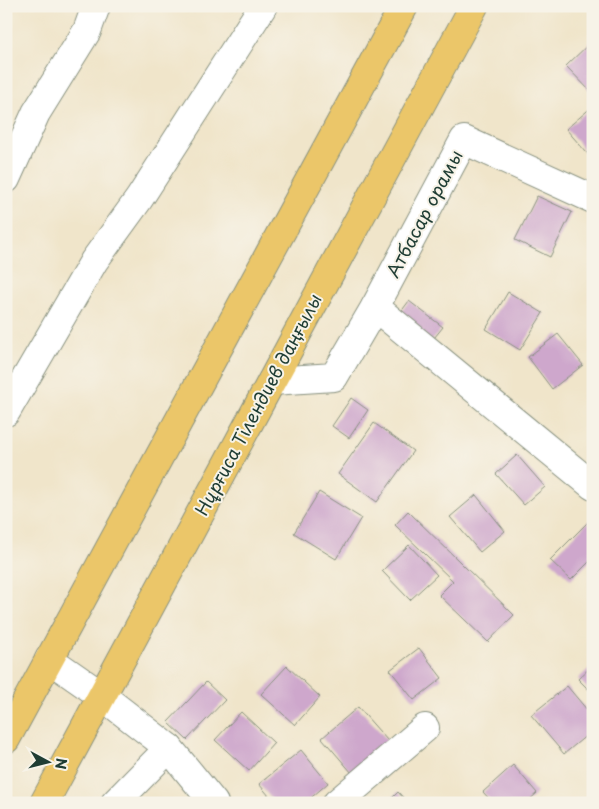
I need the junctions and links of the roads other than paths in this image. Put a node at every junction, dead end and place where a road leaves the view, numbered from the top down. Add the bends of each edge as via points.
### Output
1 (96, 6) edge
2 (263, 6) edge
3 (404, 6) edge
4 (474, 6) edge
5 (6, 179) edge
6 (593, 199) edge
7 (375, 307) junction
8 (272, 381) junction
9 (6, 412) edge
10 (593, 486) edge
11 (49, 659) junction
12 (102, 696) junction
13 (425, 728) dead end
14 (6, 739) edge
15 (170, 748) junction
16 (44, 803) edge
17 (115, 803) edge
18 (214, 803) edge
19 (337, 803) edge

1 - 5 street via 87,31 36,114
2 - 9 street via 139,200 94,260
3 - 11 main road
4 - 8 main road, Нұрғиса Тілендиев даңғылы
6 - 7 street, Атбасар орамы via 464,140
7 - 8 street, Атбасар орамы via 334,377
7 - 10 street
8 - 12 main road, Нұрғиса Тілендиев даңғылы
11 - 12 street
11 - 14 main road
12 - 15 street
12 - 16 main road, Нұрғиса Тілендиев даңғылы
13 - 19 street
15 - 17 street
15 - 18 street

